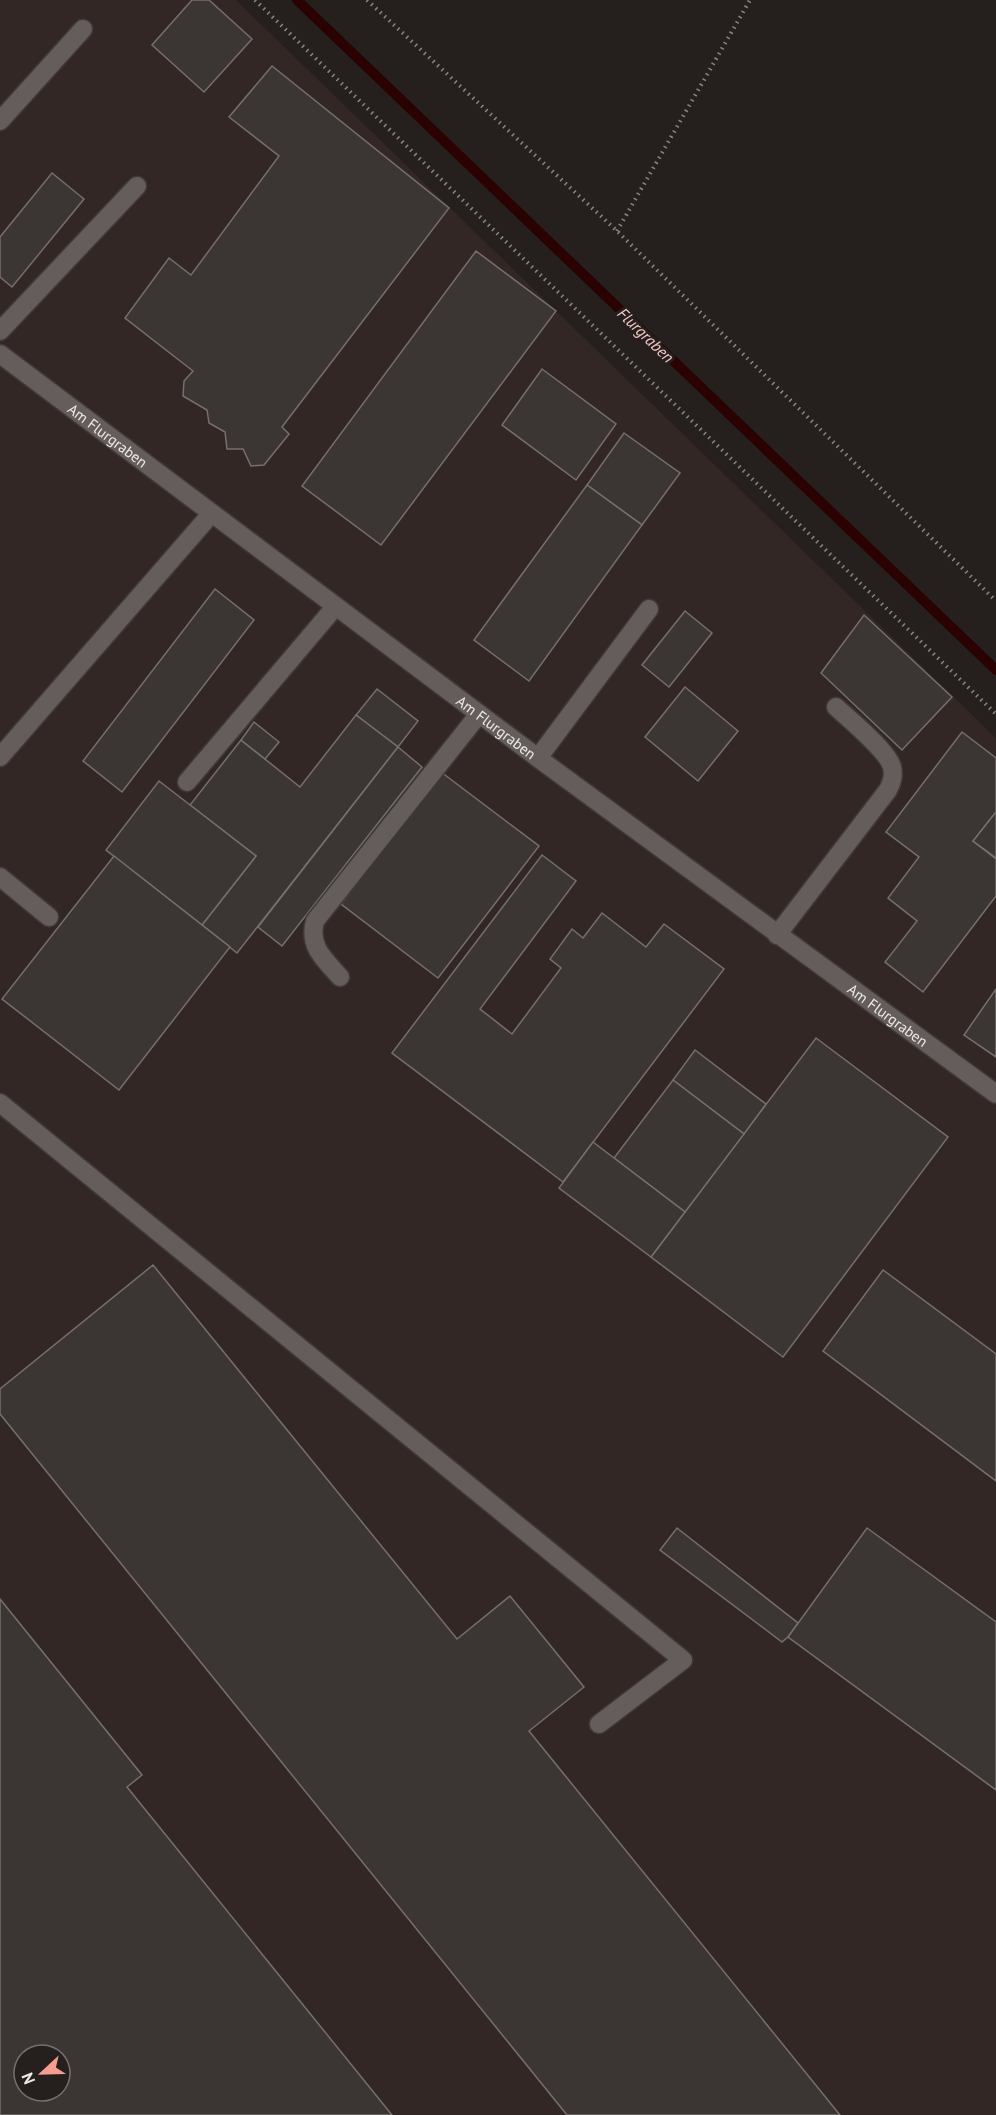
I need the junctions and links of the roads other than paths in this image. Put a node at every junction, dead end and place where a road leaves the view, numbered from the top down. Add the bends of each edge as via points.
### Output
1 (83, 29) dead end
2 (0, 121) edge
3 (137, 186) dead end
4 (0, 331) edge
5 (0, 354) edge
6 (211, 514) junction
7 (335, 607) junction
8 (649, 609) dead end
9 (836, 707) dead end
10 (479, 714) junction
11 (0, 757) edge
12 (538, 758) junction
13 (187, 782) dead end
14 (0, 877) edge
15 (49, 917) dead end
16 (777, 935) junction
17 (340, 977) dead end
18 (996, 1094) edge
19 (0, 1103) edge
20 (599, 1724) dead end

1 - 2 street
3 - 4 street
5 - 6 street, Am Flurgraben
6 - 7 street, Am Flurgraben
6 - 11 street
7 - 10 street, Am Flurgraben
7 - 13 street
8 - 12 street
9 - 16 street via 879,747 892,765 893,780
10 - 12 street, Am Flurgraben
10 - 17 street via 315,921 313,942
12 - 16 street, Am Flurgraben
14 - 15 street
16 - 18 street, Am Flurgraben
19 - 20 street via 683,1660

